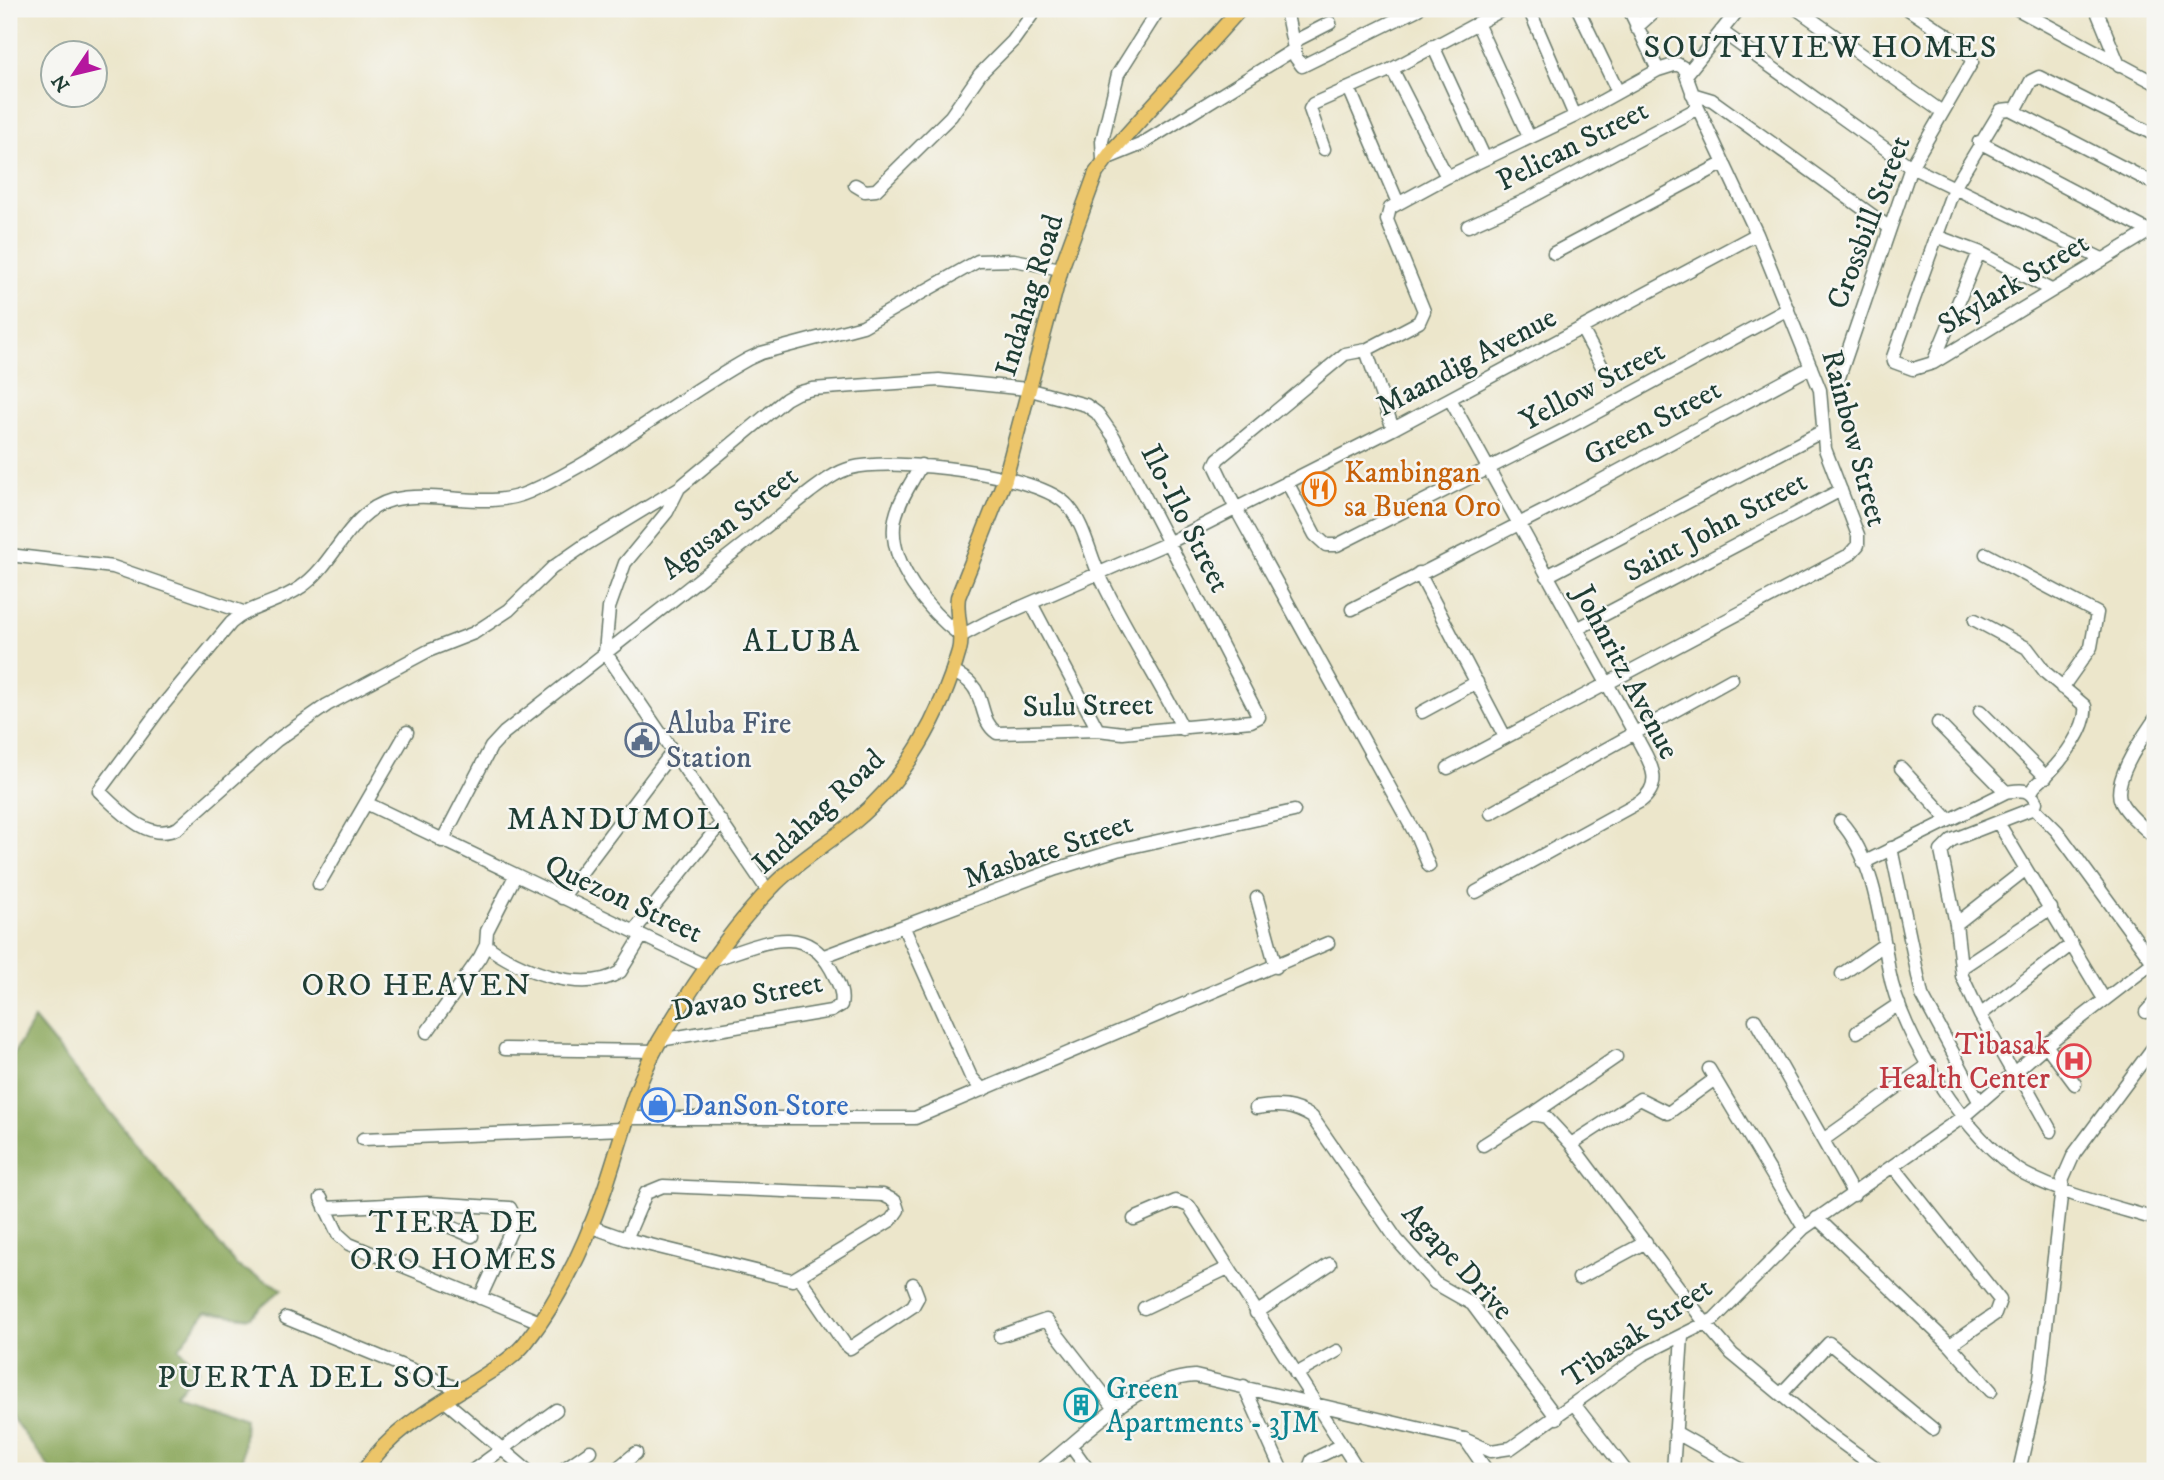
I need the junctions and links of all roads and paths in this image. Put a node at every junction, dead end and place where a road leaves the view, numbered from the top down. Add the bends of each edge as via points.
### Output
1 (1035, 9) edge
2 (1159, 9) edge
3 (1240, 9) edge
4 (1418, 9) edge
5 (1504, 9) edge
6 (1529, 9) edge
7 (1578, 9) edge
8 (1629, 9) edge
9 (1657, 9) edge
10 (1739, 9) edge
11 (1797, 9) edge
12 (1909, 9) edge
13 (2096, 9) edge
14 (2020, 10) edge
15 (1287, 15) dead end
16 (1330, 23) dead end
17 (1477, 23) junction
18 (1636, 28) junction
19 (1721, 31) junction
20 (1294, 46) junction
21 (1433, 46) junction
22 (2119, 65) junction
23 (1392, 69) junction
24 (1658, 70) junction
25 (1687, 70) junction
26 (2155, 83) edge
27 (1349, 88) junction
28 (1618, 92) junction
29 (1692, 94) junction
30 (1698, 108) junction
31 (2015, 111) junction
32 (1942, 112) junction
33 (1575, 116) junction
34 (2155, 135) edge
35 (1529, 137) junction
36 (1979, 142) junction
37 (1324, 149) dead end
38 (1485, 159) junction
39 (1103, 160) junction
40 (1724, 163) junction
41 (1911, 167) junction
42 (1447, 177) junction
43 (2155, 184) edge
44 (855, 186) dead end
45 (1954, 188) junction
46 (1398, 203) junction
47 (1468, 226) dead end
48 (1890, 228) junction
49 (2152, 229) edge
50 (1757, 234) junction
51 (1936, 236) junction
52 (1979, 252) junction
53 (1554, 253) dead end
54 (2102, 259) junction
55 (1061, 269) junction
56 (2051, 290) junction
57 (1788, 309) junction
58 (1582, 329) junction
59 (1366, 350) junction
60 (1933, 363) junction
61 (1811, 367) junction
62 (1605, 372) dead end
63 (1837, 383) dead end
64 (1027, 389) junction
65 (1450, 399) junction
66 (1393, 429) junction
67 (1821, 432) junction
68 (921, 465) junction
69 (1489, 468) junction
70 (1005, 479) junction
71 (1287, 482) junction
72 (679, 488) junction
73 (1841, 489) junction
74 (1236, 509) junction
75 (1518, 523) junction
76 (1168, 543) junction
77 (1986, 554) dead end
78 (9, 555) edge
79 (1419, 573) junction
80 (1099, 575) junction
81 (1547, 576) junction
82 (1031, 603) junction
83 (1352, 609) dead end
84 (243, 612) junction
85 (1975, 620) dead end
86 (1577, 629) junction
87 (961, 636) junction
88 (605, 652) junction
89 (952, 671) junction
90 (1732, 679) dead end
91 (1477, 682) junction
92 (1606, 682) junction
93 (2062, 688) junction
94 (1980, 711) dead end
95 (1422, 712) dead end
96 (1259, 717) joint
97 (2155, 719) edge
98 (1938, 723) dead end
99 (1183, 729) junction
100 (1098, 730) junction
101 (407, 732) dead end
102 (1635, 734) junction
103 (1505, 737) junction
104 (673, 751) junction
105 (1448, 768) dead end
106 (1901, 768) dead end
107 (2046, 777) junction
108 (2006, 792) junction
109 (2031, 793) junction
110 (366, 803) junction
111 (2034, 808) junction
112 (1294, 811) dead end
113 (1491, 813) dead end
114 (1949, 820) junction
115 (1840, 821) dead end
116 (722, 822) junction
117 (1999, 824) junction
118 (2155, 838) edge
119 (442, 841) junction
120 (1891, 848) junction
121 (1863, 863) junction
122 (1429, 866) dead end
123 (2026, 869) junction
124 (515, 876) junction
125 (318, 884) dead end
126 (768, 891) junction
127 (1476, 892) dead end
128 (562, 898) junction
129 (1257, 898) dead end
130 (2051, 908) junction
131 (1956, 924) junction
132 (904, 928) junction
133 (638, 933) junction
134 (1328, 943) dead end
135 (1885, 944) junction
136 (2072, 944) junction
137 (486, 945) junction
138 (824, 956) junction
139 (711, 963) junction
140 (2155, 963) edge
141 (1276, 967) junction
142 (1961, 968) junction
143 (1842, 974) dead end
144 (2104, 999) junction
145 (1899, 1004) junction
146 (1980, 1015) junction
147 (1755, 1020) dead end
148 (427, 1032) dead end
149 (1857, 1032) dead end
150 (2046, 1045) junction
151 (2155, 1045) edge
152 (657, 1046) junction
153 (505, 1049) dead end
154 (1616, 1057) dead end
155 (1930, 1064) junction
156 (2015, 1072) junction
157 (2075, 1084) dead end
158 (982, 1090) junction
159 (1980, 1103) junction
160 (1256, 1108) dead end
161 (1536, 1112) junction
162 (1964, 1116) junction
163 (626, 1124) junction
164 (2051, 1131) dead end
165 (363, 1139) dead end
166 (1822, 1140) junction
167 (1571, 1144) junction
168 (1483, 1145) dead end
169 (1893, 1166) junction
170 (2060, 1189) junction
171 (1854, 1195) junction
172 (428, 1203) junction
173 (1817, 1218) junction
174 (1134, 1219) dead end
175 (2155, 1219) edge
176 (589, 1226) junction
177 (1804, 1228) junction
178 (472, 1236) dead end
179 (626, 1239) junction
180 (1646, 1242) junction
181 (1330, 1264) dead end
182 (1228, 1268) junction
183 (799, 1277) junction
184 (1579, 1278) dead end
185 (914, 1284) dead end
186 (480, 1298) junction
187 (1143, 1308) dead end
188 (1256, 1313) junction
189 (286, 1318) dead end
190 (540, 1322) junction
191 (1706, 1324) junction
192 (1000, 1336) dead end
193 (1682, 1336) junction
194 (1950, 1345) junction
195 (1337, 1351) dead end
196 (1296, 1374) junction
197 (1244, 1386) junction
198 (461, 1390) junction
199 (1992, 1391) dead end
200 (1781, 1394) junction
201 (445, 1401) junction
202 (1315, 1404) junction
203 (1574, 1404) junction
204 (556, 1410) dead end
205 (1116, 1410) junction
206 (1557, 1418) junction
207 (1933, 1429) dead end
208 (1675, 1432) junction
209 (1464, 1439) junction
210 (1342, 1445) junction
211 (1071, 1446) junction
212 (503, 1451) junction
213 (590, 1451) dead end
214 (636, 1453) dead end
215 (364, 1471) edge
216 (472, 1471) edge
217 (528, 1471) edge
218 (561, 1471) edge
219 (614, 1471) edge
220 (1039, 1471) edge
221 (1089, 1471) edge
222 (1282, 1471) edge
223 (1308, 1471) edge
224 (1359, 1471) edge
225 (1487, 1471) edge
226 (1626, 1471) edge
227 (1673, 1471) edge
228 (1744, 1471) edge
229 (1880, 1471) edge
230 (2019, 1471) edge

1 - 44 street via 951,116 886,180 872,191
2 - 39 street via 1118,74 1102,141
3 - 39 main road, Indahag Road
4 - 20 street via 1303,65 1297,61
5 - 17 street
6 - 33 street
7 - 28 street
8 - 18 street
9 - 18 street
10 - 19 street
11 - 32 street
12 - 32 street, Crossbill Street via 1965,47 1972,62
13 - 22 street
14 - 22 street
15 - 20 street
16 - 20 street
17 - 21 street
17 - 35 street
18 - 24 street
19 - 25 street
19 - 41 street
20 - 39 street via 1140,145
21 - 23 street
21 - 38 street
22 - 26 street
23 - 27 street
23 - 42 street
24 - 25 street via 1677,64
24 - 28 street
25 - 29 street
27 - 37 street via 1311,106
27 - 46 street
28 - 33 street
29 - 30 street
29 - 48 street via 1712,100
30 - 40 street
30 - 47 street, Pelican Street
31 - 34 street via 2031,81 2039,77
31 - 36 street via 2001,110
31 - 43 street
32 - 41 street, Crossbill Street
33 - 35 street
35 - 38 street
36 - 45 street
36 - 49 street
38 - 42 street
39 - 55 main road, Indahag Road
40 - 50 street
40 - 53 street
41 - 45 street
41 - 48 street, Crossbill Street
42 - 46 street
45 - 51 street
45 - 54 street
46 - 59 street via 1390,208 1387,220 1424,311 1419,322
48 - 63 street, Crossbill Street
49 - 54 street, Skylark Street
50 - 57 street, Rainbow Street
50 - 58 street, Maandig Avenue
51 - 52 street
51 - 60 street, Skylark Street via 1893,357 1894,362 1913,369
52 - 56 street
52 - 60 street
54 - 56 street, Skylark Street
55 - 64 main road, Indahag Road
55 - 84 street via 990,259 966,265 863,326 748,359 632,434 526,493 499,499 429,498 382,504 355,523 303,586
56 - 60 street, Skylark Street
57 - 61 street, Rainbow Street
57 - 69 street, Yellow Street
58 - 62 street
58 - 65 street, Maandig Avenue
59 - 66 street
59 - 74 street via 1345,354 1218,459 1216,468
61 - 67 street, Rainbow Street via 1824,409
61 - 75 street, Green Street
64 - 70 main road, Indahag Road
64 - 72 street, Ilo-Ilo Street via 939,380 797,393
64 - 76 street, Ilo-Ilo Street via 1069,398 1097,413
65 - 66 street, Maandig Avenue
65 - 69 street, Johnritz Avenue
66 - 71 street, Maandig Avenue
67 - 73 street, Rainbow Street
67 - 81 street
68 - 70 street, Agusan Street
68 - 87 street via 894,520 897,544 910,579 930,612
68 - 88 street, Agusan Street via 849,468 830,478
69 - 71 street, Yellow Street via 1331,547 1321,541
69 - 75 street, Johnritz Avenue
70 - 80 street, Agusan Street via 1042,488 1069,508
70 - 87 main road, Indahag Road via 958,597
71 - 74 street, Maandig Avenue
72 - 84 street via 574,552 509,610 474,633 428,651 327,705 277,740 192,819 168,833 153,833 115,808 99,791 159,710
72 - 88 street via 667,512 625,563 609,608
73 - 86 street, Saint John Street
73 - 92 street, Rainbow Street via 1858,540 1853,552
74 - 76 street, Maandig Avenue
74 - 122 street
75 - 79 street, Green Street
75 - 81 street, Johnritz Avenue
76 - 80 street, Maandig Avenue
76 - 96 street, Ilo-Ilo Street
77 - 93 street via 2097,613 2091,647
78 - 84 street via 113,567
79 - 83 street, Green Street
79 - 91 street
80 - 82 street, Maandig Avenue
80 - 99 street, Agusan Street
81 - 86 street, Johnritz Avenue
82 - 87 street, Maandig Avenue
82 - 100 street
85 - 93 street via 2027,648
86 - 92 street, Johnritz Avenue
87 - 89 main road, Indahag Road
88 - 104 street
88 - 119 street, Agusan Street via 497,739
89 - 100 street, Sulu Street via 971,684 986,721 997,733
89 - 126 main road, Indahag Road via 903,771 855,821
90 - 102 street
91 - 95 street
91 - 103 street
92 - 102 street, Johnritz Avenue
92 - 103 street, Rainbow Street
93 - 107 street via 2086,711 2060,761
94 - 107 street
96 - 99 street, Sulu Street
97 - 118 street via 2120,779 2118,793 2126,811
98 - 108 street
99 - 100 street, Sulu Street
101 - 110 street
102 - 113 street
102 - 127 street, Johnritz Avenue via 1654,773 1650,794
103 - 105 street, Rainbow Street
104 - 116 street
104 - 128 street
106 - 114 street
107 - 109 street
108 - 109 street via 2021,789
108 - 114 street
109 - 111 street
110 - 119 street, Quezon Street
110 - 125 street
111 - 117 street
111 - 140 street via 2057,831
112 - 132 street, Masbate Street via 1105,854
114 - 120 street
115 - 121 street
116 - 126 street
116 - 133 street
117 - 123 street
117 - 131 street via 1943,846
119 - 124 street, Quezon Street
120 - 121 street
120 - 159 street via 1922,995
121 - 135 street
123 - 130 street
123 - 131 street
124 - 128 street, Quezon Street
124 - 137 street via 487,931
126 - 139 main road, Indahag Road
128 - 133 street, Quezon Street
129 - 141 street
130 - 136 street
130 - 142 street
131 - 142 street
132 - 138 street, Masbate Street
132 - 158 street via 971,1077
133 - 137 street via 620,972 588,980 548,978
133 - 139 street, Quezon Street
134 - 141 street
135 - 143 street
135 - 145 street
136 - 144 street
136 - 146 street
137 - 148 street
138 - 139 street, Davao Street via 794,939
138 - 152 street, Davao Street via 840,988 837,1009
139 - 152 main road, Indahag Road
140 - 144 street, Tibasak Street
141 - 158 street
142 - 146 street
144 - 150 street, Tibasak Street
145 - 149 street
145 - 155 street
146 - 156 street
147 - 166 street
150 - 156 street, Tibasak Street
150 - 157 street
151 - 170 street via 2074,1154
152 - 153 street
152 - 163 main road, Indahag Road
154 - 161 street
155 - 162 street
155 - 166 street
156 - 159 street, Tibasak Street
156 - 164 street
158 - 163 street via 926,1115 902,1120
159 - 162 street, Tibasak Street
160 - 206 street, Agape Drive via 1291,1106 1312,1117 1397,1240 1436,1283 1472,1304
161 - 167 street via 1546,1116
161 - 168 street
162 - 169 street, Tibasak Street
162 - 170 street via 2010,1164
163 - 165 street
163 - 176 main road, Indahag Road
166 - 171 street
167 - 177 street via 1640,1099 1671,1112 1712,1074
167 - 180 street
169 - 171 street, Tibasak Street
169 - 194 street via 2000,1300 1994,1314
170 - 175 street
170 - 230 street via 2040,1379
171 - 173 street, Tibasak Street
172 - 178 street via 428,1217
172 - 186 street via 501,1206 514,1214 516,1220
172 - 186 street via 323,1203 338,1234 349,1244
173 - 177 street, Tibasak Street
173 - 194 street
174 - 182 street via 1182,1201
176 - 179 street
176 - 190 main road, Indahag Road
177 - 191 street, Tibasak Street
179 - 183 street via 779,1278
179 - 183 street via 646,1193 663,1186 883,1195 895,1201 898,1210 891,1220
180 - 184 street
180 - 191 street
181 - 188 street
182 - 187 street
182 - 188 street
183 - 185 street via 850,1348 913,1306 918,1297
186 - 190 street
188 - 196 street
189 - 198 street
190 - 198 main road, Indahag Road via 510,1359
191 - 193 street, Tibasak Street
191 - 200 street via 1732,1354
192 - 205 street via 1046,1320
193 - 203 street, Tibasak Street via 1642,1355
193 - 208 street
194 - 199 street
195 - 196 street
196 - 202 street
197 - 202 street, Tibasak Street
197 - 205 street, Tibasak Street via 1202,1377 1174,1377 1150,1385
197 - 222 street
198 - 201 main road, Indahag Road
200 - 207 street via 1829,1343
200 - 229 street
201 - 212 street
201 - 215 main road, Indahag Road via 409,1423
202 - 209 street, Tibasak Street
202 - 210 street
203 - 206 street, Tibasak Street
203 - 226 street
204 - 212 street
205 - 211 street, Tibasak Street
206 - 209 street, Tibasak Street via 1504,1450 1491,1451
208 - 227 street
208 - 228 street
209 - 225 street
210 - 223 street via 1312,1460
210 - 224 street
211 - 220 street, Tibasak Street
211 - 221 street
212 - 216 street
212 - 217 street
213 - 218 street
214 - 219 street

